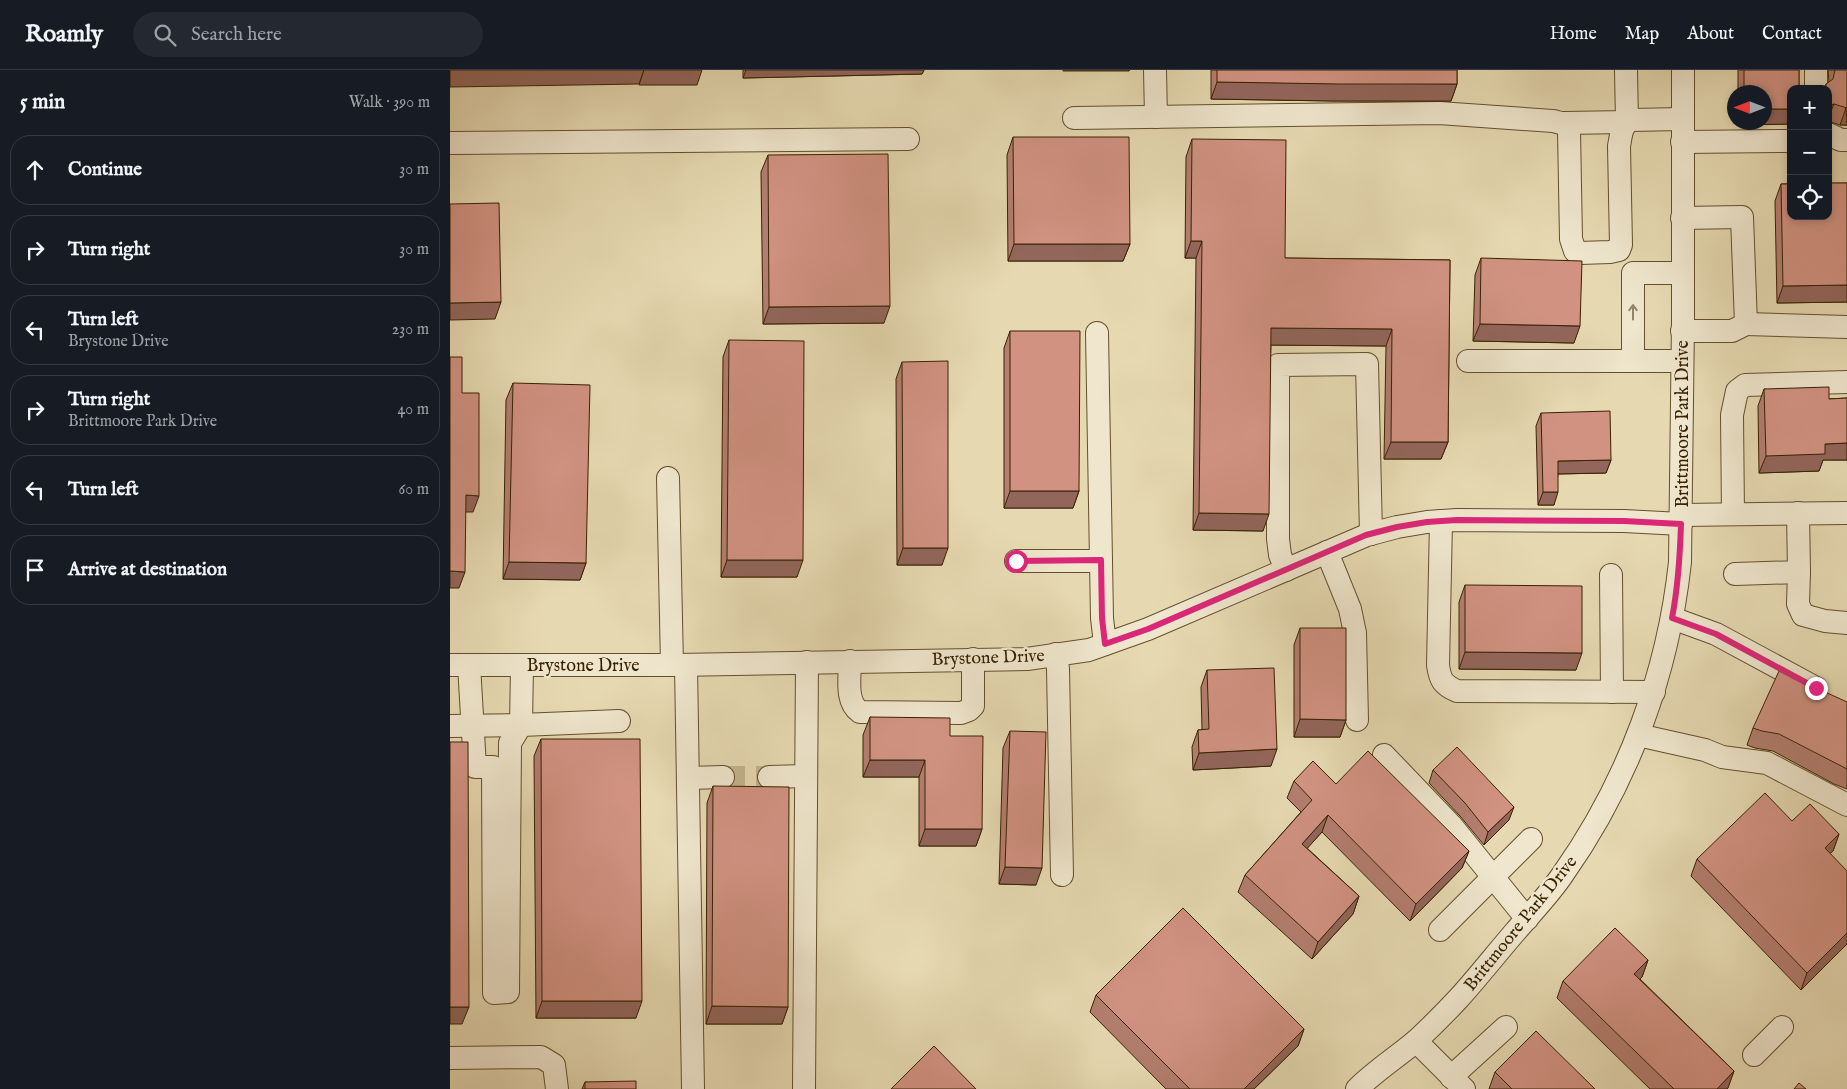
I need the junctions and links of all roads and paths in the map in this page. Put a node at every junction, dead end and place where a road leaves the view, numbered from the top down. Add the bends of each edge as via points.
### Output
1 (1155, 70) edge
2 (1626, 70) edge
3 (1683, 70) edge
4 (1816, 70) edge
5 (1816, 85) edge
6 (1156, 117) junction
7 (1074, 118) dead end
8 (1682, 119) junction
9 (1627, 122) junction
10 (1564, 123) junction
11 (1832, 136) edge
12 (908, 139) dead end
13 (1847, 140) edge
14 (1786, 141) dead end
15 (1682, 142) junction
16 (450, 144) edge
17 (1682, 218) junction
18 (1683, 273) junction
19 (1746, 324) junction
20 (1847, 327) edge
21 (1682, 331) junction
22 (1097, 333) dead end
23 (1468, 361) dead end
24 (1633, 361) junction
25 (1682, 361) junction
26 (1847, 382) edge
27 (668, 478) dead end
28 (1847, 512) edge
29 (1798, 513) junction
30 (1733, 514) junction
31 (1681, 520) junction
32 (1441, 521) junction
33 (1371, 534) junction
34 (1327, 552) junction
35 (1101, 560) junction
36 (1016, 561) dead end
37 (1286, 570) junction
38 (1799, 572) junction
39 (1735, 574) dead end
40 (1611, 575) dead end
41 (1672, 618) junction
42 (1847, 623) edge
43 (1105, 644) junction
44 (1056, 654) junction
45 (972, 659) junction
46 (807, 662) junction
47 (850, 662) junction
48 (459, 665) edge
49 (522, 665) junction
50 (679, 665) junction
51 (1816, 688) edge
52 (1612, 692) junction
53 (1654, 692) junction
54 (1357, 720) dead end
55 (619, 721) dead end
56 (522, 725) junction
57 (450, 726) edge
58 (472, 726) junction
59 (1638, 734) junction
60 (1384, 755) dead end
61 (806, 776) junction
62 (723, 777) tunnel mouth
63 (769, 777) tunnel mouth
64 (688, 778) junction
65 (1847, 806) edge
66 (502, 831) junction
67 (1531, 839) dead end
68 (1062, 875) dead end
69 (1493, 879) junction
70 (1527, 919) junction
71 (1440, 930) dead end
72 (1506, 1027) dead end
73 (1782, 1027) dead end
74 (1416, 1041) junction
75 (1754, 1055) dead end
76 (450, 1058) edge
77 (1458, 1083) edge
78 (557, 1089) edge
79 (693, 1089) edge
80 (804, 1089) edge
81 (1357, 1089) edge

1 - 6 street
2 - 9 street
3 - 8 street, Brittmoore Park Drive
4 - 5 street
6 - 7 street
6 - 10 street via 1438,113
8 - 9 street
8 - 15 street, Brittmoore Park Drive
9 - 10 street
9 - 10 street via 1621,131 1619,146 1621,245 1619,250 1610,252 1580,253 1575,251 1571,239 1569,131
11 - 13 street
12 - 16 street
14 - 15 street
15 - 17 street, Brittmoore Park Drive
17 - 18 street, Brittmoore Park Drive
17 - 19 street via 1742,217
18 - 21 street, Brittmoore Park Drive
24 -> 18 street via 1633,273
19 - 20 street
19 - 21 street via 1732,331
21 - 25 street, Brittmoore Park Drive
22 - 35 street
23 - 24 street
24 - 25 street
25 - 31 street, Brittmoore Park Drive
26 - 30 street via 1745,384 1737,390 1732,415
27 - 50 street
28 - 29 street, Brystone Drive
29 - 30 street, Brystone Drive
29 - 38 street
30 - 31 street, Brystone Drive
31 - 32 street, Brystone Drive
31 - 41 street, Brittmoore Park Drive via 1680,562
32 - 33 street, Brystone Drive
32 - 52 street via 1438,666 1440,678 1446,686 1457,691
33 - 34 street, Brystone Drive
33 - 37 street via 1367,364 1278,365 1278,539
34 - 37 street, Brystone Drive
34 - 54 street via 1350,609 1355,633
35 - 36 street
35 - 43 street
37 - 43 street, Brystone Drive
38 - 39 street
38 - 42 street via 1798,604 1803,615
40 - 52 street
41 - 51 street via 1716,634
41 - 53 street, Brittmoore Park Drive
43 - 44 street, Brystone Drive via 1089,650
44 - 45 street, Brystone Drive via 1027,659
44 - 68 street
45 - 47 street, Brystone Drive
45 - 47 street via 973,706 961,713 860,712 852,703
46 - 47 street, Brystone Drive
46 - 50 street, Brystone Drive
46 - 61 street
48 - 49 street, Brystone Drive
48 - 58 street
49 - 50 street, Brystone Drive
49 - 56 street
50 - 64 street
52 - 53 street
53 - 59 street, Brittmoore Park Drive
55 - 56 street
56 - 58 street
56 - 66 street via 510,743
57 - 58 street
58 - 66 street via 474,767 493,767
59 - 65 street via 1722,757 1767,763
59 - 70 street, Brittmoore Park Drive via 1578,853
60 - 69 street via 1451,825
61 - 63 street
61 - 80 street
62 - 64 street
64 - 79 street
66 - 66 street via 494,993 508,992
67 - 69 street
69 - 70 street
69 - 71 street
70 - 74 street, Brittmoore Park Drive via 1458,999
72 - 77 street
73 - 75 street
74 - 77 street
74 - 81 street, Brittmoore Park Drive
76 - 78 street via 541,1057 554,1065

